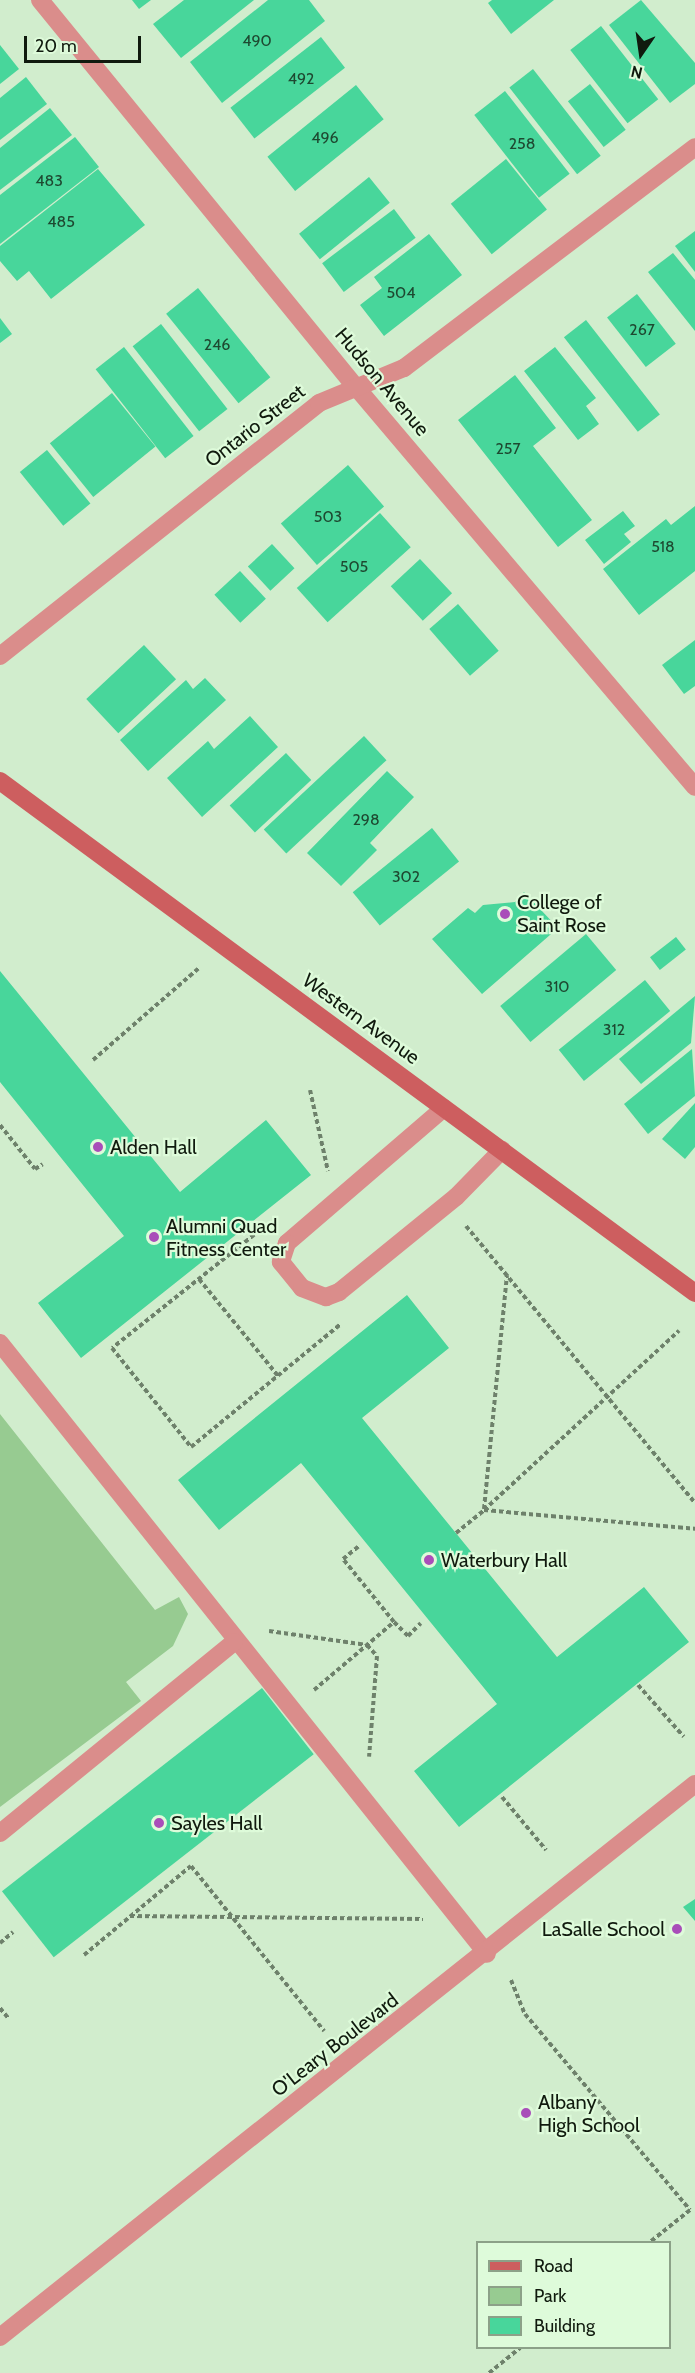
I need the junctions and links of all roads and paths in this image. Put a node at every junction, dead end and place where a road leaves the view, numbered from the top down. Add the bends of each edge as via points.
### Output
1 (40, 0) edge
2 (695, 147) edge
3 (356, 387) junction
4 (0, 656) edge
5 (0, 782) edge
6 (695, 787) edge
7 (199, 968) dead end
8 (93, 1060) dead end
9 (310, 1089) dead end
10 (444, 1108) junction
11 (0, 1125) edge
12 (502, 1150) junction
13 (44, 1164) dead end
14 (338, 1167) dead end
15 (329, 1175) junction
16 (320, 1182) dead end
17 (470, 1217) dead end
18 (464, 1223) junction
19 (264, 1227) dead end
20 (455, 1231) dead end
21 (507, 1275) junction
22 (199, 1279) junction
23 (695, 1293) edge
24 (349, 1318) dead end
25 (680, 1331) dead end
26 (0, 1343) edge
27 (278, 1376) junction
28 (609, 1399) junction
29 (695, 1503) edge
30 (484, 1510) junction
31 (695, 1529) edge
32 (456, 1533) dead end
33 (360, 1545) dead end
34 (394, 1622) junction
35 (421, 1623) dead end
36 (234, 1642) junction
37 (367, 1646) junction
38 (638, 1685) dead end
39 (319, 1700) dead end
40 (684, 1737) dead end
41 (362, 1752) dead end
42 (695, 1784) edge
43 (502, 1797) dead end
44 (0, 1833) edge
45 (546, 1850) dead end
46 (130, 1916) junction
47 (233, 1918) junction
48 (460, 1920) junction
49 (13, 1932) dead end
50 (0, 1943) edge
51 (487, 1954) junction
52 (84, 1955) dead end
53 (511, 1980) dead end
54 (0, 2008) edge
55 (8, 2018) dead end
56 (324, 2031) dead end
57 (651, 2241) edge
58 (0, 2337) edge
59 (519, 2349) edge
60 (489, 2373) edge

1 - 3 street, Hudson Avenue
2 - 3 street, Ontario Street via 405,368
3 - 4 street, Ontario Street via 319,403
3 - 6 street, Hudson Avenue
5 - 10 street, Western Avenue
7 - 8 path
9 - 15 path
10 - 12 street, Western Avenue
10 - 12 street via 287,1243 281,1262 302,1288 326,1297 339,1292 456,1197
11 - 13 path via 34,1169
12 - 23 street, Western Avenue
14 - 15 path
15 - 16 path
17 - 18 path
18 - 20 path
18 - 21 path
19 - 22 path
21 - 28 path
21 - 30 path
22 - 27 path
22 - 27 path via 112,1348 184,1438 192,1447
24 - 27 path
25 - 28 path
26 - 36 street
28 - 29 path
28 - 30 path
30 - 31 path
30 - 32 path
33 - 34 path via 343,1559
34 - 35 path via 408,1636
34 - 37 path
36 - 37 path via 249,1628
36 - 44 street
36 - 48 street
37 - 39 path via 312,1692
37 - 41 path via 376,1656 369,1761
38 - 40 path
42 - 51 street, O'Leary Boulevard
43 - 45 path
46 - 47 path
46 - 47 path via 191,1866
46 - 52 path
47 - 48 path
47 - 56 path
48 - 51 street
49 - 50 path
51 - 58 street, O'Leary Boulevard
53 - 57 path via 525,2014 690,2210
54 - 55 path
59 - 60 path

